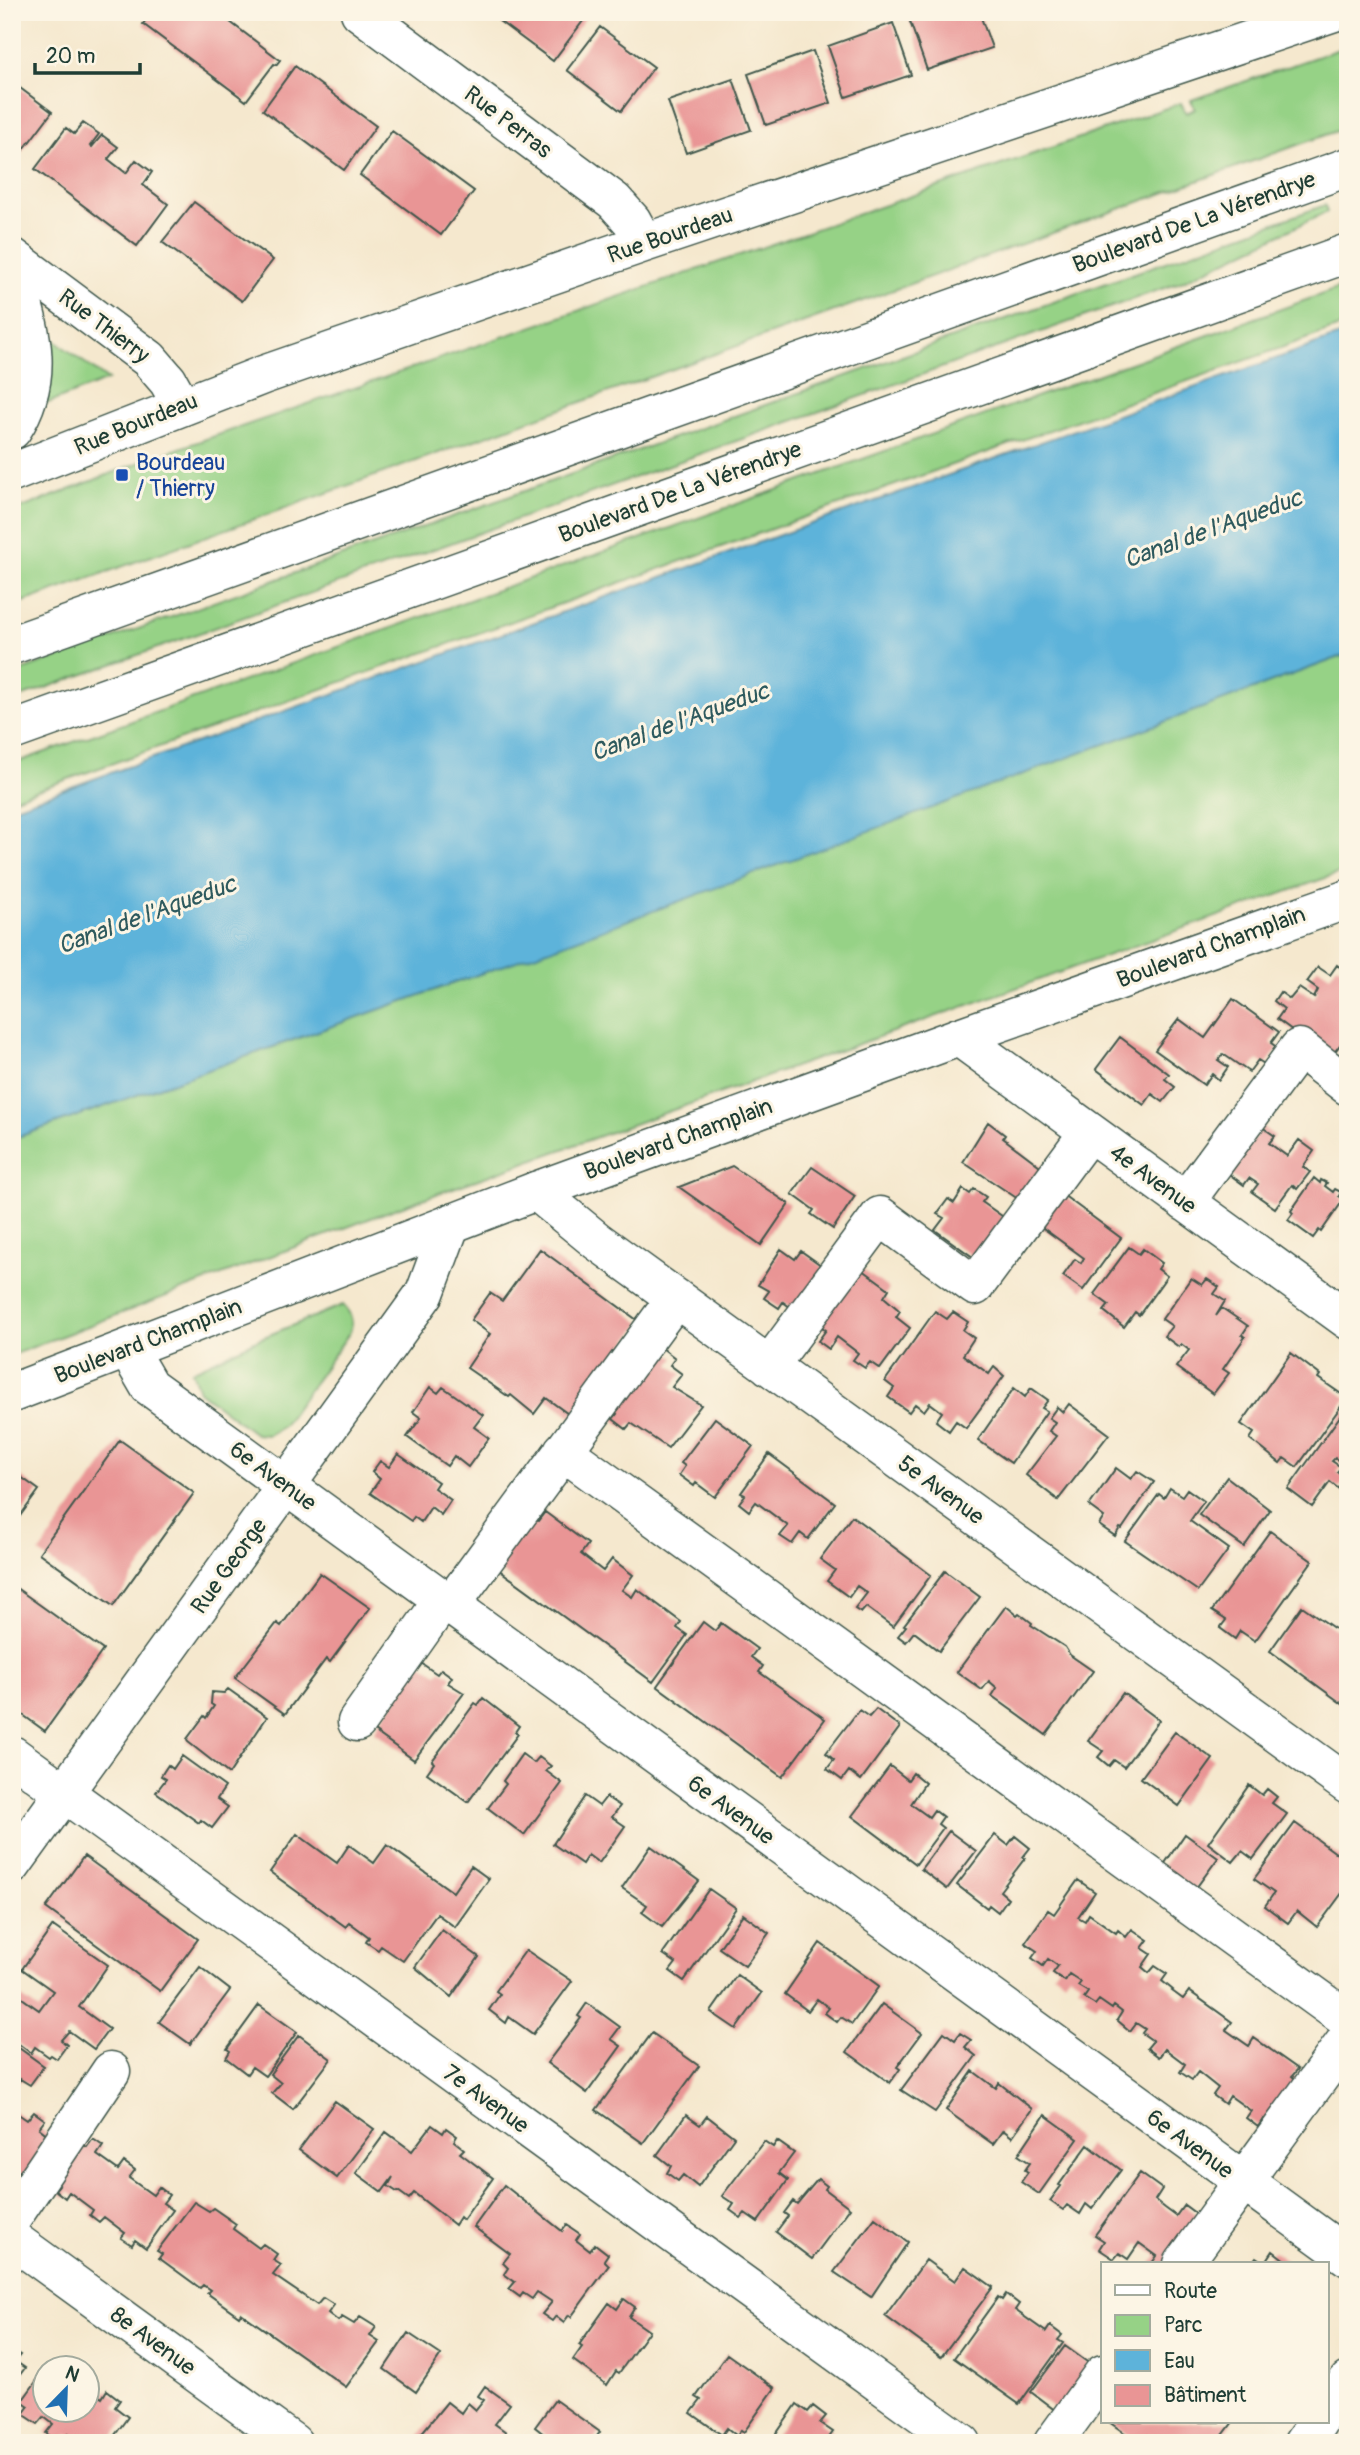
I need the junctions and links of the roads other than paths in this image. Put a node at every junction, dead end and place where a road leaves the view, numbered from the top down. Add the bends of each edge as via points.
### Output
1 (360, 12) edge
2 (1334, 12) edge
3 (1348, 167) edge
4 (644, 243) junction
5 (1348, 253) edge
6 (12, 257) edge
7 (12, 265) edge
8 (182, 406) junction
9 (12, 430) edge
10 (12, 473) edge
11 (12, 645) edge
12 (12, 731) edge
13 (1348, 899) edge
14 (959, 1037) junction
15 (1348, 1086) edge
16 (1089, 1132) junction
17 (536, 1191) junction
18 (1185, 1202) junction
19 (451, 1223) junction
20 (676, 1298) junction
21 (1348, 1320) edge
22 (128, 1350) junction
23 (769, 1366) junction
24 (12, 1393) edge
25 (563, 1451) junction
26 (286, 1487) junction
27 (447, 1603) junction
28 (357, 1722) dead end
29 (12, 1755) edge
30 (1348, 1785) edge
31 (64, 1793) junction
32 (12, 1865) edge
33 (1348, 2020) edge
34 (1348, 2038) edge
35 (111, 2071) dead end
36 (1243, 2182) junction
37 (12, 2218) edge
38 (12, 2239) edge
39 (1348, 2257) edge
40 (1184, 2262) edge
41 (1101, 2377) edge
42 (1348, 2381) edge
43 (1328, 2409) edge
44 (1317, 2424) edge
45 (293, 2443) edge
46 (962, 2443) edge
47 (1053, 2443) edge
48 (1303, 2443) edge

1 - 4 street, Rue Perras via 614,201
2 - 4 street, Rue Bourdeau
3 - 11 street, Boulevard De La Vérendrye
4 - 8 street, Rue Bourdeau
5 - 12 street, Boulevard De La Vérendrye
6 - 8 street, Rue Thierry via 149,359
7 - 9 street, Rue Thierry via 34,357 27,401
8 - 10 street, Rue Bourdeau
13 - 14 street, Boulevard Champlain
14 - 16 street, 4e Avenue
14 - 17 street, Boulevard Champlain
15 - 18 street via 1299,1048
16 - 18 street, 4e Avenue
16 - 23 street via 975,1286 880,1216
17 - 19 street, Boulevard Champlain
17 - 20 street, 5e Avenue
18 - 21 street, 4e Avenue
19 - 22 street, Boulevard Champlain
19 - 26 street, Rue George via 425,1293
20 - 23 street, 5e Avenue
20 - 25 street
22 - 24 street, Boulevard Champlain
22 - 26 street, 6e Avenue via 149,1386
23 - 30 street, 5e Avenue
25 - 27 street
25 - 33 street
26 - 27 street, 6e Avenue
26 - 31 street, Rue George
27 - 28 street
27 - 36 street, 6e Avenue
29 - 31 street, 7e Avenue
31 - 32 street, Rue George
31 - 46 street, 7e Avenue
34 - 36 street
35 - 37 street
36 - 39 street, 6e Avenue
36 - 40 street
38 - 45 street, 8e Avenue
41 - 47 street
42 - 43 street
44 - 48 street

